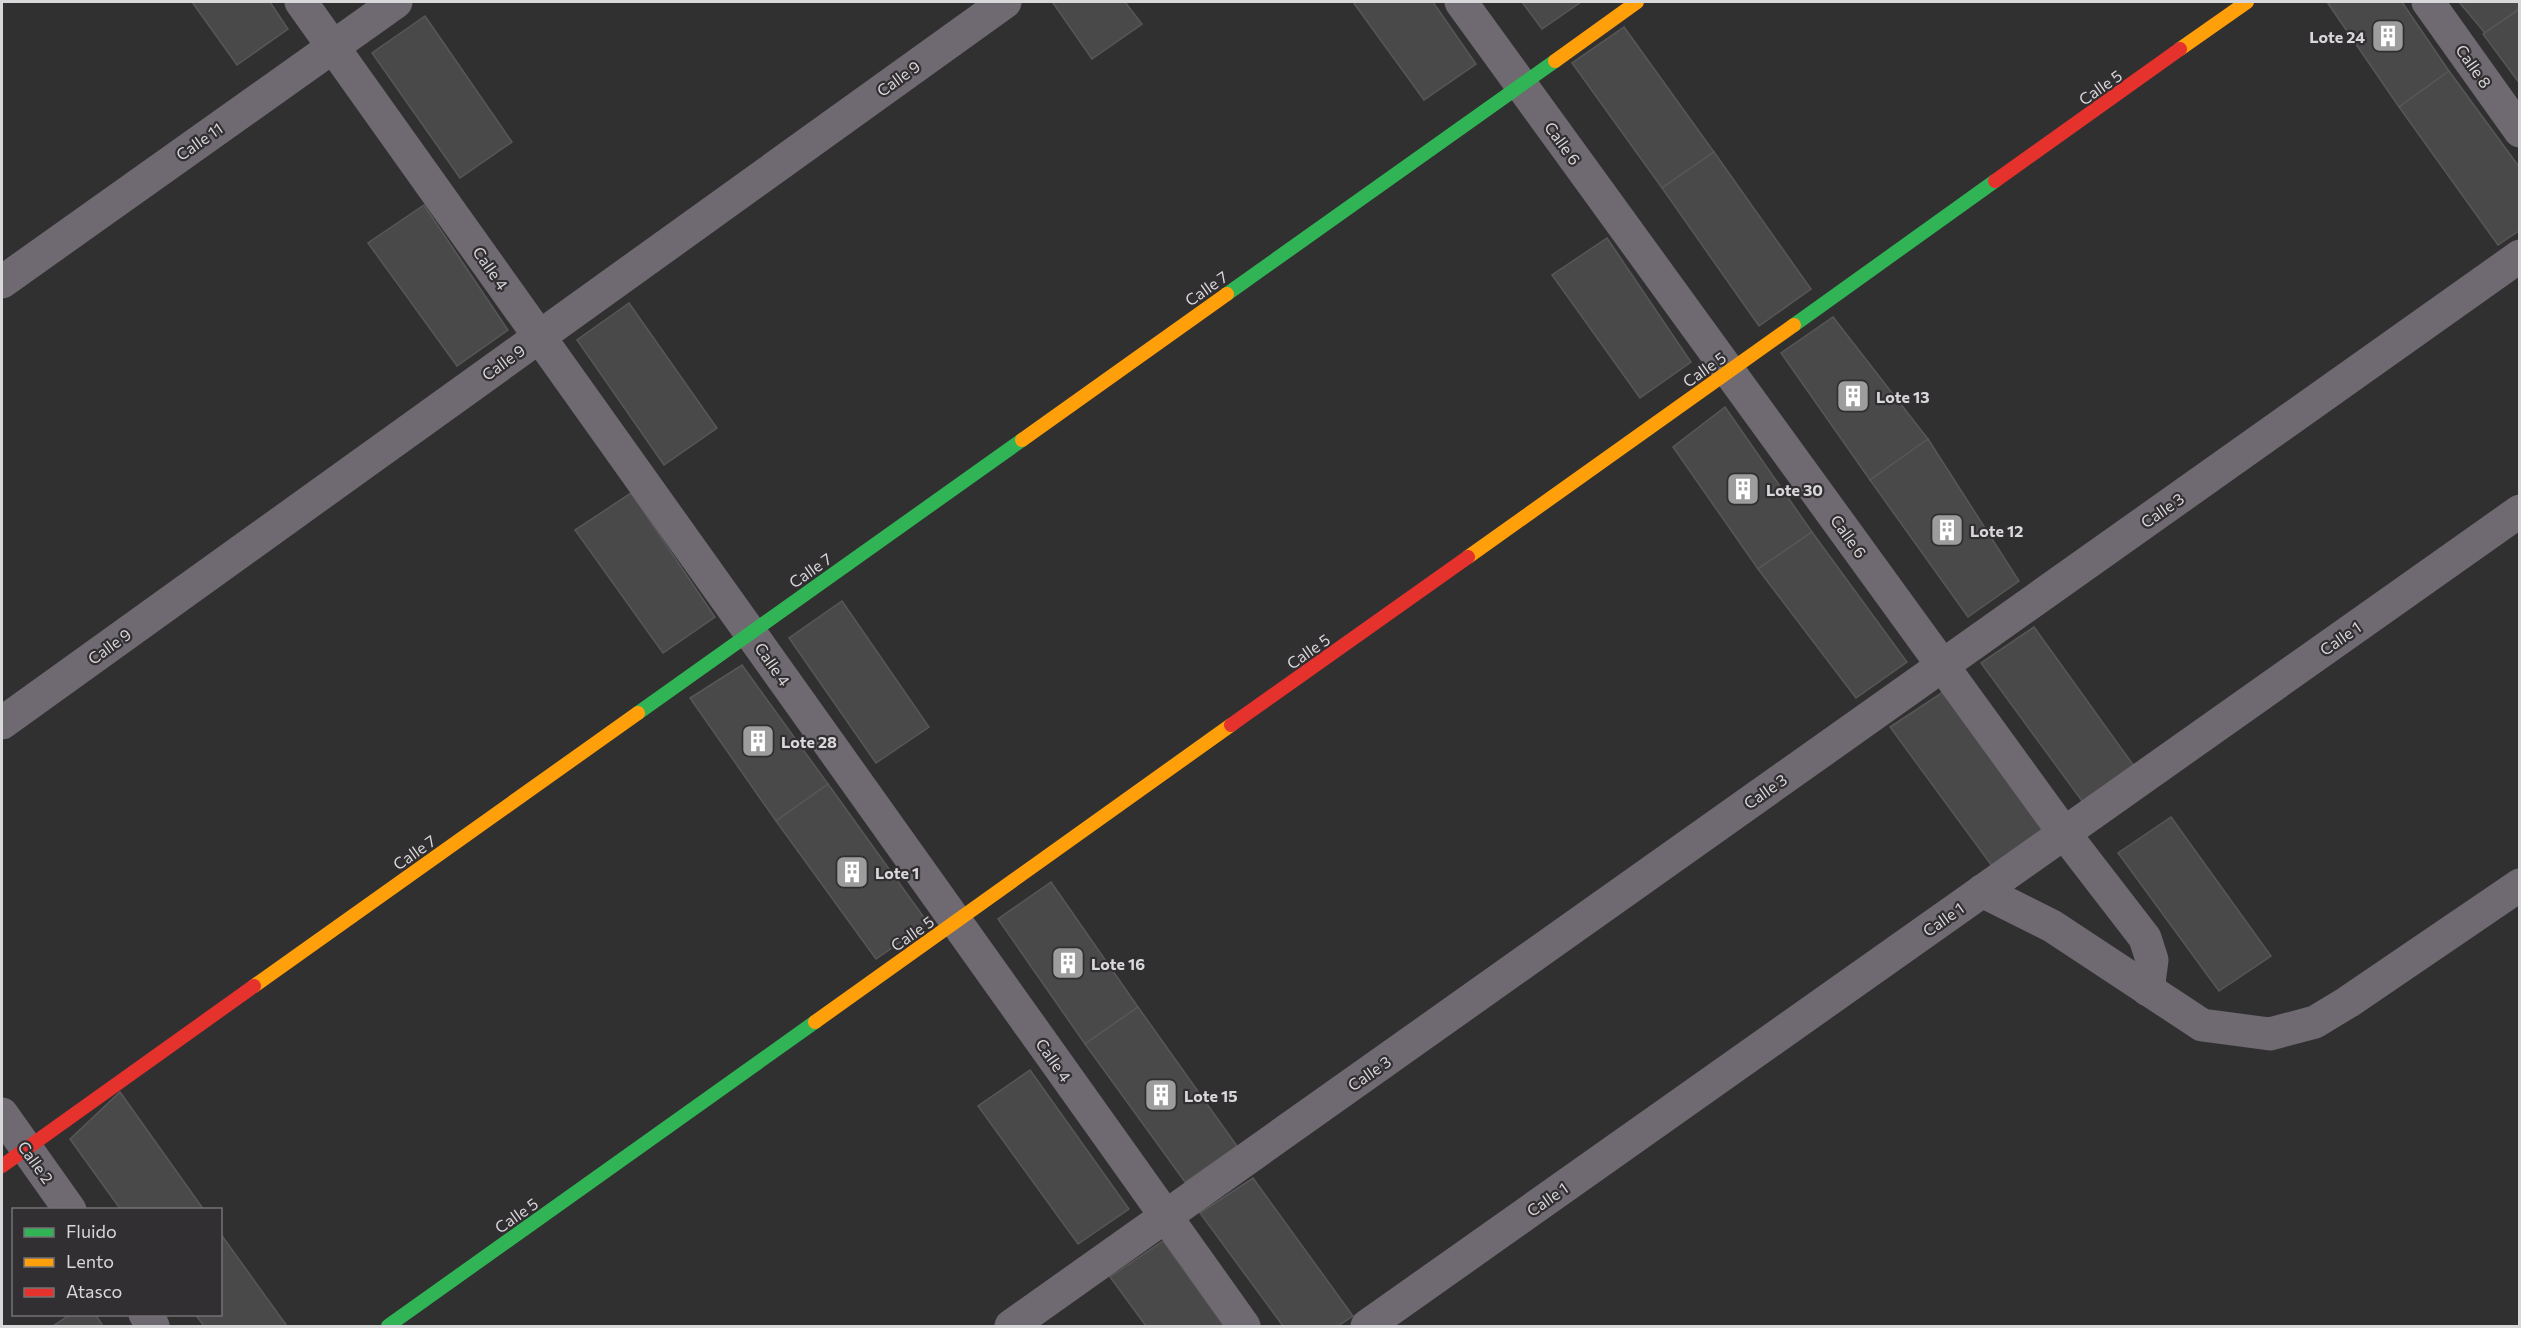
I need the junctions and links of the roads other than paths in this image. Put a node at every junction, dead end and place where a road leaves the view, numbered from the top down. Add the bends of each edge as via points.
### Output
1 (301, 2) edge
2 (396, 2) edge
3 (1005, 2) edge
4 (1461, 2) edge
5 (1637, 2) edge
6 (2247, 2) edge
7 (2427, 2) edge
8 (333, 46) junction
9 (1521, 84) junction
10 (2520, 131) edge
11 (2520, 256) edge
12 (2, 282) edge
13 (539, 336) junction
14 (1729, 371) junction
15 (2520, 511) edge
16 (750, 633) junction
17 (1942, 666) junction
18 (2, 723) edge
19 (2064, 833) junction
20 (2520, 885) edge
21 (1982, 891) junction
22 (956, 922) junction
23 (2148, 990) junction
24 (2, 1114) edge
25 (14, 1157) edge
26 (69, 1208) edge
27 (1166, 1217) junction
28 (388, 1326) edge
29 (1011, 1326) edge
30 (1244, 1326) edge
31 (1367, 1326) edge

1 - 8 street, Calle 4
2 - 8 street, Calle 11
3 - 13 street, Calle 9
4 - 9 street, Calle 6
5 - 9 street, Calle 7
6 - 14 street, Calle 5
7 - 10 street, Calle 8
8 - 12 street, Calle 11
8 - 13 street, Calle 4
9 - 14 street, Calle 6
9 - 16 street, Calle 7
11 - 17 street, Calle 3
13 - 16 street, Calle 4
13 - 18 street, Calle 9
14 - 17 street, Calle 6
14 - 22 street, Calle 5
15 - 19 street, Calle 1
16 - 22 street, Calle 4
16 - 25 street, Calle 7
17 - 19 street, Calle 6
17 - 27 street, Calle 3
19 - 21 street, Calle 1
19 - 23 street, Calle 6 via 2145,938 2152,960
20 - 23 street via 2315,1022 2270,1034 2202,1025
21 - 23 street via 2052,926
21 - 31 street, Calle 1
22 - 27 street, Calle 4
22 - 28 street, Calle 5
24 - 25 street, Calle 2
25 - 26 street, Calle 2
27 - 29 street, Calle 3
27 - 30 street, Calle 4

